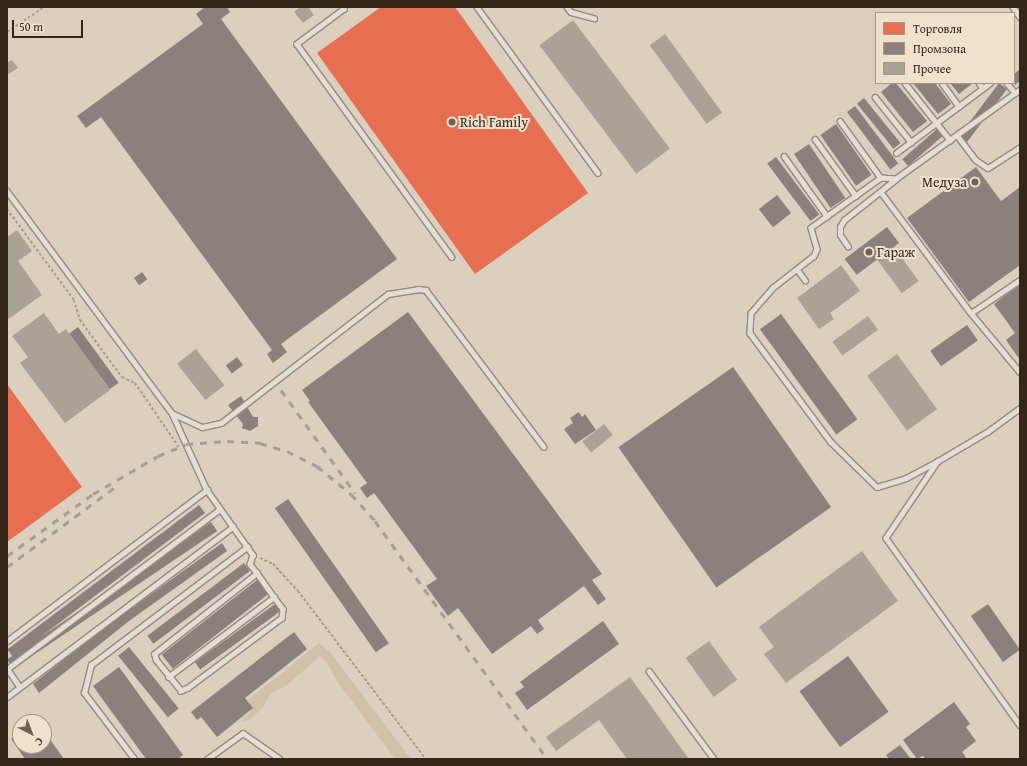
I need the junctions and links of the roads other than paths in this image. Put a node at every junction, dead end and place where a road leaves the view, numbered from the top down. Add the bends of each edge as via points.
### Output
1 (343, 7) edge
2 (477, 7) edge
3 (567, 7) edge
4 (1012, 7) edge
5 (1020, 17) edge
6 (594, 18) dead end
7 (907, 84) edge
8 (943, 84) edge
9 (980, 84) edge
10 (989, 84) edge
11 (1008, 84) edge
12 (983, 88) junction
13 (1020, 90) edge
14 (1015, 93) junction
15 (875, 97) dead end
16 (959, 106) junction
17 (840, 121) dead end
18 (937, 123) junction
19 (957, 135) junction
20 (815, 139) dead end
21 (950, 140) junction
22 (911, 142) junction
23 (1020, 147) edge
24 (896, 153) dead end
25 (784, 156) dead end
26 (598, 173) dead end
27 (881, 178) junction
28 (896, 179) junction
29 (7, 191) edge
30 (881, 192) junction
31 (856, 196) junction
32 (827, 216) junction
33 (848, 247) dead end
34 (452, 257) dead end
35 (797, 269) junction
36 (805, 280) dead end
37 (1020, 280) edge
38 (971, 313) junction
39 (1020, 372) edge
40 (1020, 408) edge
41 (172, 413) junction
42 (544, 448) dead end
43 (938, 461) junction
44 (207, 490) junction
45 (219, 510) junction
46 (232, 527) junction
47 (247, 547) junction
48 (257, 573) junction
49 (274, 597) junction
50 (7, 642) edge
51 (7, 668) edge
52 (649, 671) dead end
53 (168, 677) junction
54 (20, 687) junction
55 (7, 696) edge
56 (1020, 725) edge
57 (134, 759) edge
58 (207, 759) edge
59 (280, 759) edge
60 (714, 759) edge

1 - 34 lane via 344,9 297,44
2 - 26 lane
3 - 6 lane via 571,12
4 - 5 lane
7 - 18 lane
8 - 16 lane
9 - 12 lane
10 - 12 lane
11 - 14 lane
12 - 16 lane
13 - 14 lane
14 - 19 lane
15 - 22 lane
16 - 18 lane
17 - 27 lane
18 - 21 lane
18 - 22 lane
19 - 21 lane
19 - 23 lane via 976,160 988,168
20 - 31 lane
21 - 28 lane
22 - 24 lane
25 - 32 lane
27 - 28 lane
27 - 31 lane
28 - 30 lane
29 - 41 lane
30 - 33 lane via 844,220 840,227 840,235
30 - 38 lane
31 - 32 lane
32 - 35 lane via 811,228 817,249 814,256
35 - 36 lane
35 - 43 lane via 773,288 751,313 750,333 821,430 877,487 906,478
37 - 38 lane
38 - 39 lane
40 - 43 lane via 988,432
41 - 42 lane via 202,427 221,423 388,294 418,289 426,290
41 - 44 lane
43 - 56 lane via 886,538
44 - 45 lane
44 - 50 lane
45 - 46 lane
45 - 51 lane
46 - 47 lane
46 - 54 lane
47 - 48 lane via 253,555 250,564
47 - 57 lane via 91,665 84,693
48 - 49 lane
48 - 53 lane via 158,649 154,654 156,660
49 - 53 lane
49 - 53 lane via 283,609 282,618 188,688 181,691
51 - 54 lane
52 - 60 lane
54 - 55 lane
58 - 59 lane via 243,733

